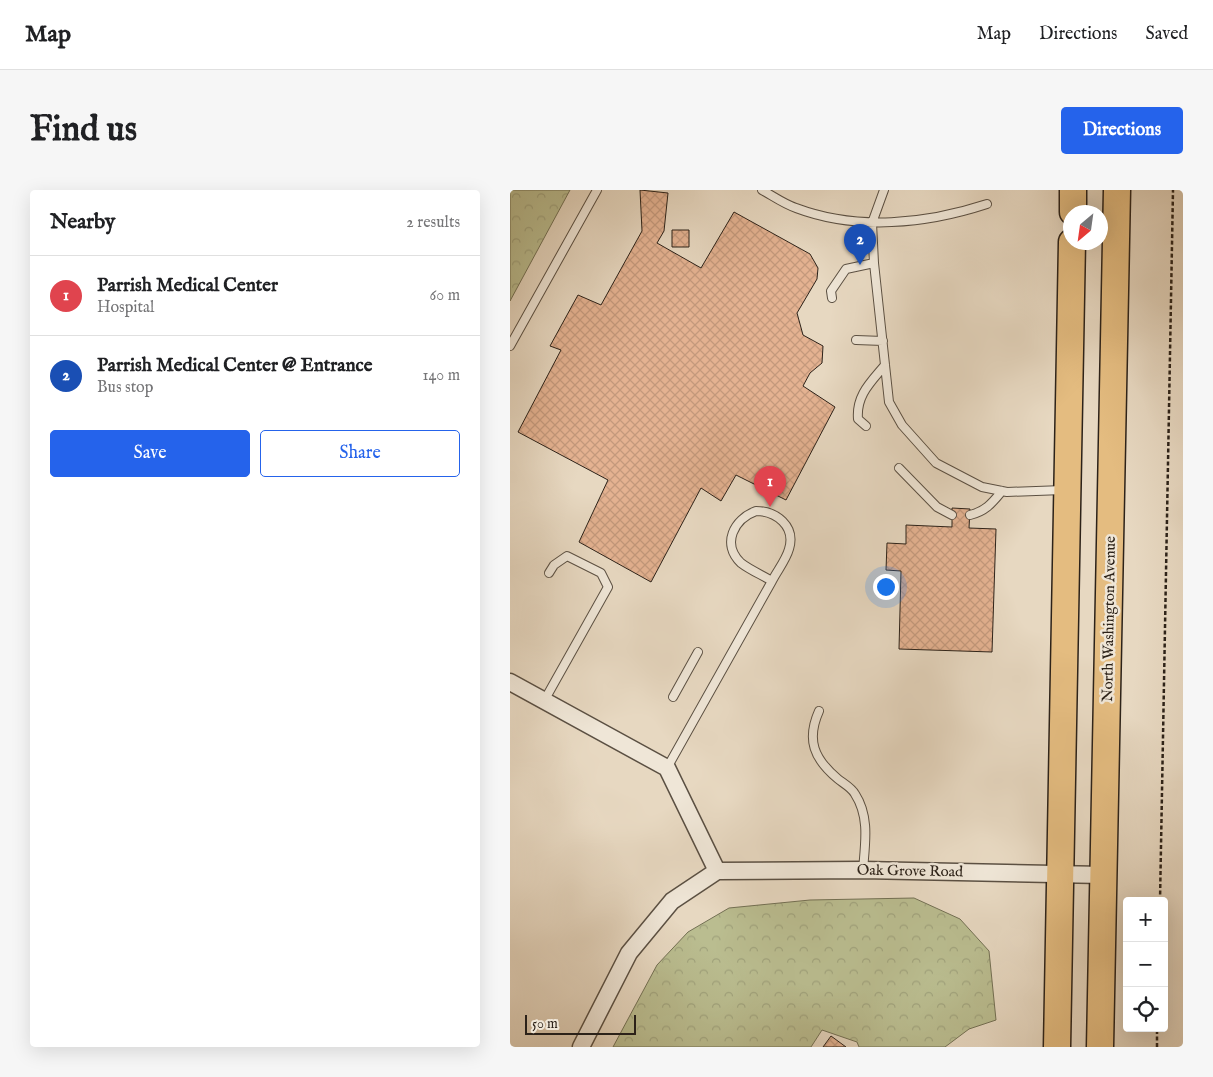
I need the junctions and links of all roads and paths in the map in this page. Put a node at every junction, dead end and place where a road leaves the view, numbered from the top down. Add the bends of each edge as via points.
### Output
1 (597, 190) edge
2 (762, 190) edge
3 (884, 190) edge
4 (1073, 190) edge
5 (1117, 190) edge
6 (1173, 190) edge
7 (987, 204) dead end
8 (1072, 205) edge
9 (872, 223) junction
10 (1072, 250) edge
11 (874, 263) junction
12 (832, 298) dead end
13 (856, 340) dead end
14 (883, 341) junction
15 (510, 346) edge
16 (885, 365) junction
17 (866, 426) dead end
18 (899, 468) dead end
19 (1068, 490) junction
20 (1002, 491) junction
21 (952, 515) dead end
22 (970, 515) dead end
23 (549, 573) dead end
24 (772, 581) junction
25 (698, 652) dead end
26 (510, 682) edge
27 (673, 697) dead end
28 (544, 701) junction
29 (819, 711) dead end
30 (667, 768) junction
31 (863, 870) junction
32 (717, 871) junction
33 (1061, 875) junction
34 (1104, 875) junction
35 (1160, 897) edge
36 (1158, 1032) edge
37 (581, 1047) edge
38 (1057, 1047) edge
39 (1100, 1047) edge
40 (1157, 1047) edge

1 - 15 lane
2 - 9 lane via 794,208 831,219
3 - 9 lane
4 - 8 main road
5 - 34 main road, North Washington Avenue
6 - 35 path
7 - 9 lane via 940,216
9 - 11 lane
10 - 19 main road
11 - 12 lane via 846,269 831,291
11 - 14 lane
13 - 14 lane
14 - 16 lane
16 - 17 lane via 865,388 857,406 858,419
16 - 20 lane via 889,402 902,425 936,463 982,487
18 - 21 lane via 937,507
19 - 20 lane
19 - 33 main road
20 - 22 lane via 982,512
23 - 28 lane via 567,556 602,573 608,587
24 - 24 lane via 786,557 791,538 788,528 779,517 765,511 746,514 733,528 732,548 742,564
24 - 30 lane
25 - 27 lane
26 - 28 street
28 - 30 street
29 - 31 lane via 813,724 812,746 828,770 855,793 867,825
30 - 32 street
31 - 32 street, Oak Grove Road
31 - 33 street, Oak Grove Road
32 - 37 street via 672,901 628,953
33 - 34 street, Oak Grove Road
33 - 38 main road
34 - 39 main road, North Washington Avenue
36 - 40 path

